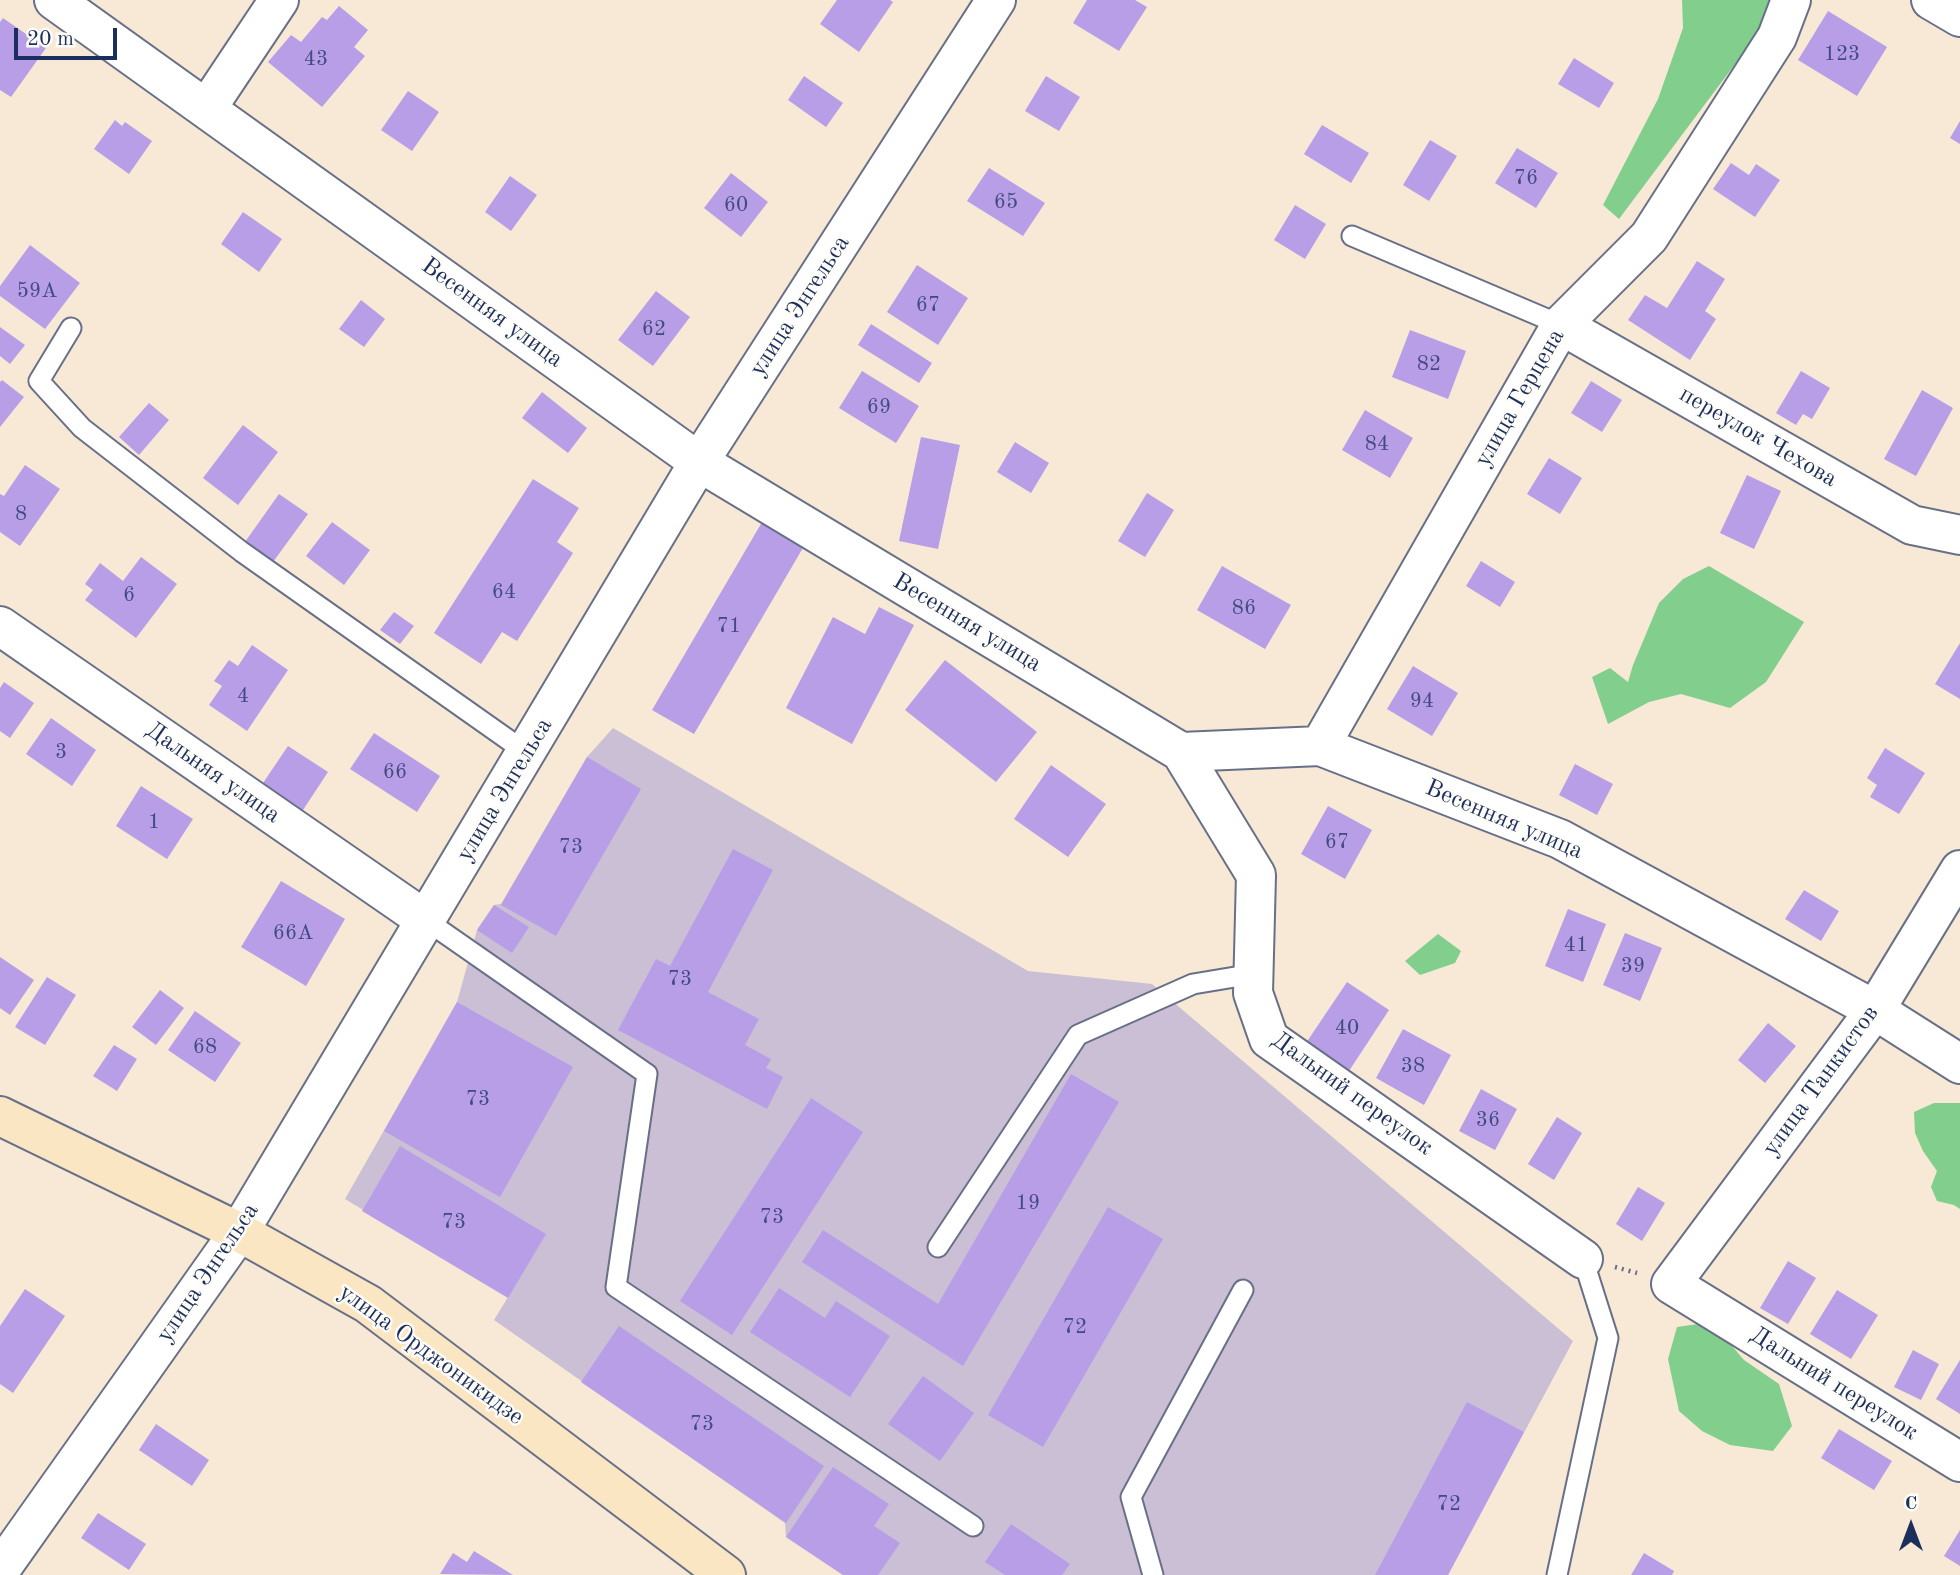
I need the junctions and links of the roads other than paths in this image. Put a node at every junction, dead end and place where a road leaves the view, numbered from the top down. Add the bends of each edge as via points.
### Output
1 (54, 0) edge
2 (279, 0) edge
3 (1791, 0) edge
4 (1931, 0) edge
5 (987, 3) edge
6 (1960, 18) edge
7 (207, 108) junction
8 (1352, 236) dead end
9 (1561, 325) junction
10 (71, 328) dead end
11 (699, 463) junction
12 (1960, 535) edge
13 (0, 626) edge
14 (1320, 746) junction
15 (1181, 752) junction
16 (527, 753) junction
17 (1960, 870) edge
18 (427, 921) junction
19 (1253, 974) junction
20 (1875, 1010) junction
21 (1960, 1064) edge
22 (0, 1115) edge
23 (239, 1232) junction
24 (937, 1247) dead end
25 (1583, 1259) joint
26 (1671, 1284) joint
27 (1243, 1290) dead end
28 (1960, 1462) edge
29 (973, 1526) dead end
30 (0, 1570) edge
31 (726, 1575) edge
32 (1153, 1575) edge
33 (1557, 1575) edge

1 - 7 street, Весенняя улица
2 - 7 street
3 - 9 street, улица Герцена via 1777,37 1649,237
4 - 6 street
5 - 11 street, улица Энгельса
7 - 11 street, Весенняя улица
8 - 9 lane
9 - 12 street, переулок Чехова via 1912,525
9 - 14 street, улица Герцена
10 - 16 lane via 40,381 82,428 242,552
11 - 15 street, Весенняя улица
11 - 16 street, улица Энгельса
13 - 18 street, Дальняя улица
14 - 15 street, Весенняя улица
14 - 20 street, Весенняя улица via 1560,839
15 - 19 street, Дальний переулок via 1256,876
16 - 18 street, улица Энгельса
17 - 20 street, улица Танкистов
18 - 23 street, улица Энгельса
18 - 29 lane via 647,1074 616,1287
19 - 24 lane via 1193,984 1078,1035
19 - 25 street, Дальний переулок via 1253,993 1269,1039
20 - 21 street, Весенняя улица
20 - 26 street, улица Танкистов
22 - 23 main road, улица Орджоникидзе
23 - 30 street, улица Энгельса
23 - 31 main road, улица Орджоникидзе via 368,1304
25 - 33 lane via 1608,1338
26 - 28 street, Дальний переулок
27 - 32 lane via 1131,1497

